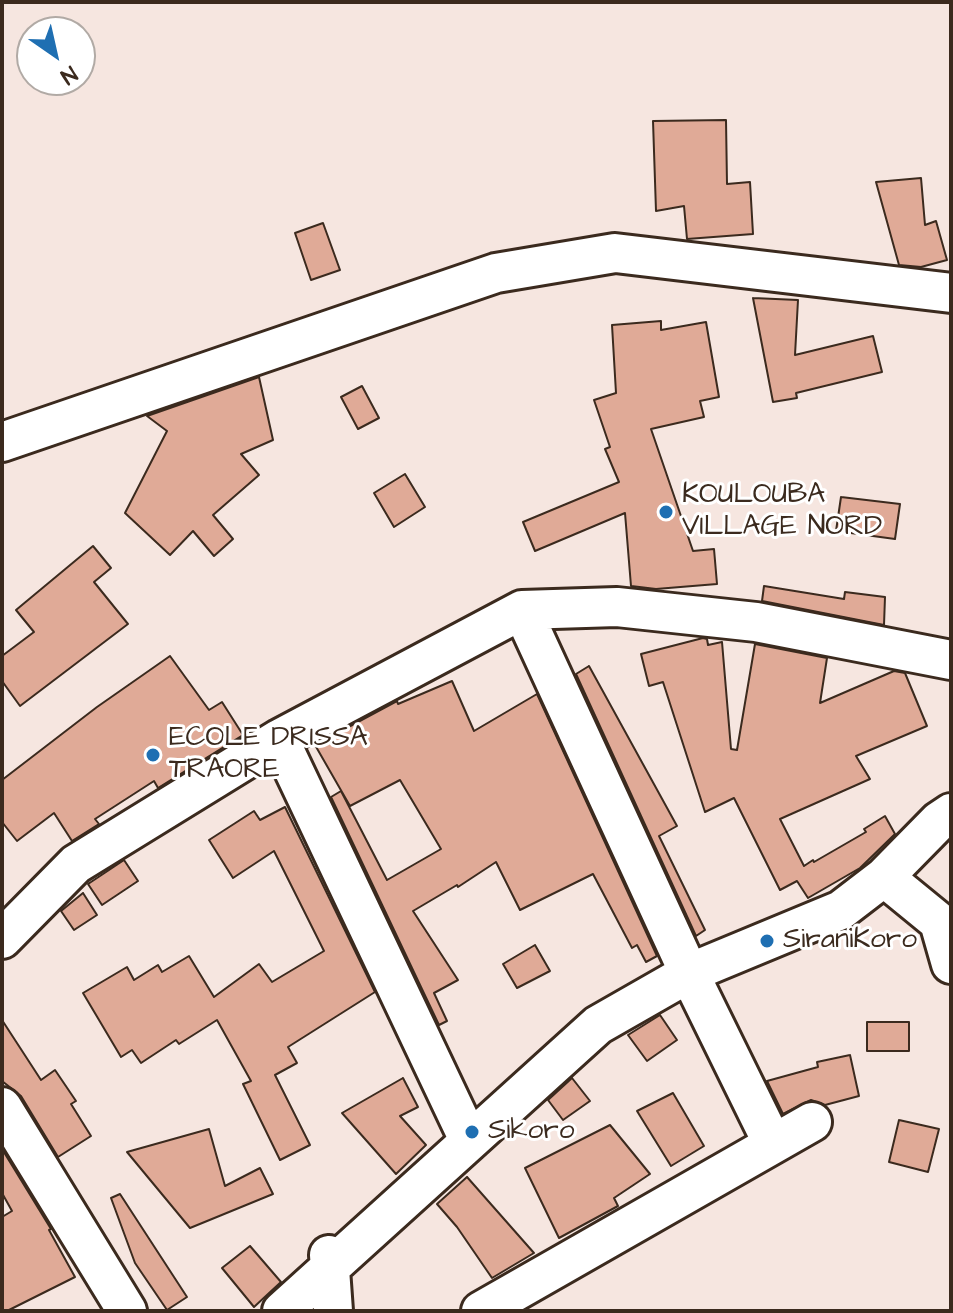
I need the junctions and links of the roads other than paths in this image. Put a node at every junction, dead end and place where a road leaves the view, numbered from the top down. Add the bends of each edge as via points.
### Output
1 (951, 293) edge
2 (2, 442) edge
3 (522, 610) junction
4 (951, 660) edge
5 (279, 739) junction
6 (951, 813) edge
7 (884, 877) junction
8 (2, 939) edge
9 (951, 964) edge
10 (689, 973) junction
11 (2, 1107) edge
12 (812, 1122) dead end
13 (469, 1140) junction
14 (773, 1144) junction
15 (329, 1261) junction
16 (127, 1311) edge
17 (282, 1311) edge
18 (333, 1311) edge
19 (481, 1311) edge

1 - 2 street via 615,253 496,273
3 - 4 street via 617,607 741,621
3 - 5 street
3 - 10 street
5 - 8 street via 76,864
5 - 13 street
6 - 7 street
7 - 9 street via 939,922
7 - 10 street via 841,910
10 - 13 street via 598,1025
10 - 14 street
11 - 16 street
12 - 14 street
13 - 15 street
14 - 19 street
15 - 17 street
15 - 18 street

